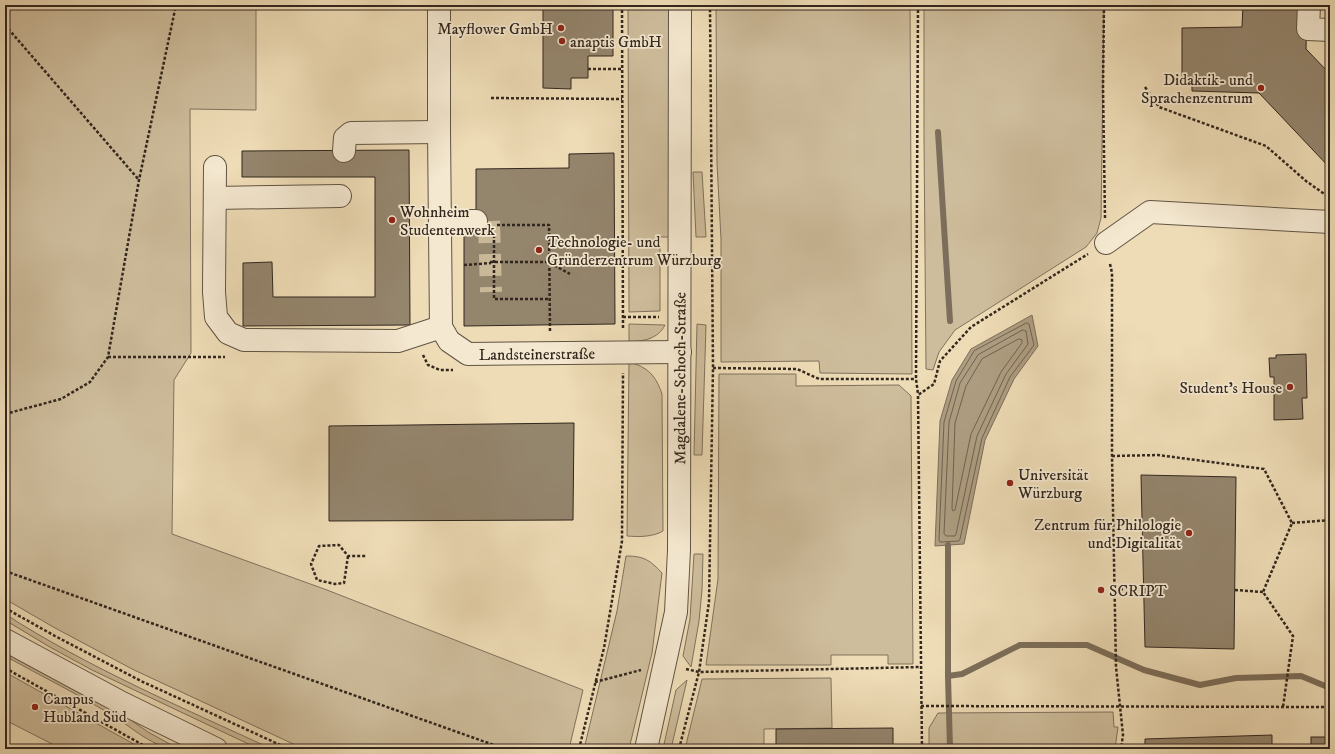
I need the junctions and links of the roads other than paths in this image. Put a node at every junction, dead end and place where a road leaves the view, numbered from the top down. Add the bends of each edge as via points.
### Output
1 (439, 5) edge
2 (680, 5) edge
3 (1309, 5) edge
4 (1330, 30) edge
5 (439, 132) junction
6 (344, 151) dead end
7 (215, 167) dead end
8 (340, 196) dead end
9 (215, 198) junction
10 (440, 221) junction
11 (1330, 222) edge
12 (485, 223) road end
13 (1106, 243) road end
14 (441, 327) junction
15 (680, 352) junction
16 (5, 640) edge
17 (216, 749) edge
18 (646, 749) edge

1 - 5 street
2 - 15 street, Magdalene-Schoch-Straße
3 - 4 street via 1308,29
5 - 6 street via 351,133 345,138
5 - 10 street
7 - 9 street
8 - 9 street
9 - 14 street via 216,317 228,333 244,340 398,341
10 - 12 street
10 - 14 street
11 - 13 street via 1150,212
14 - 15 street, Landsteinerstraße via 449,341 468,354
15 - 18 street, Magdalene-Schoch-Straße via 679,550 676,612
16 - 17 street via 122,703

